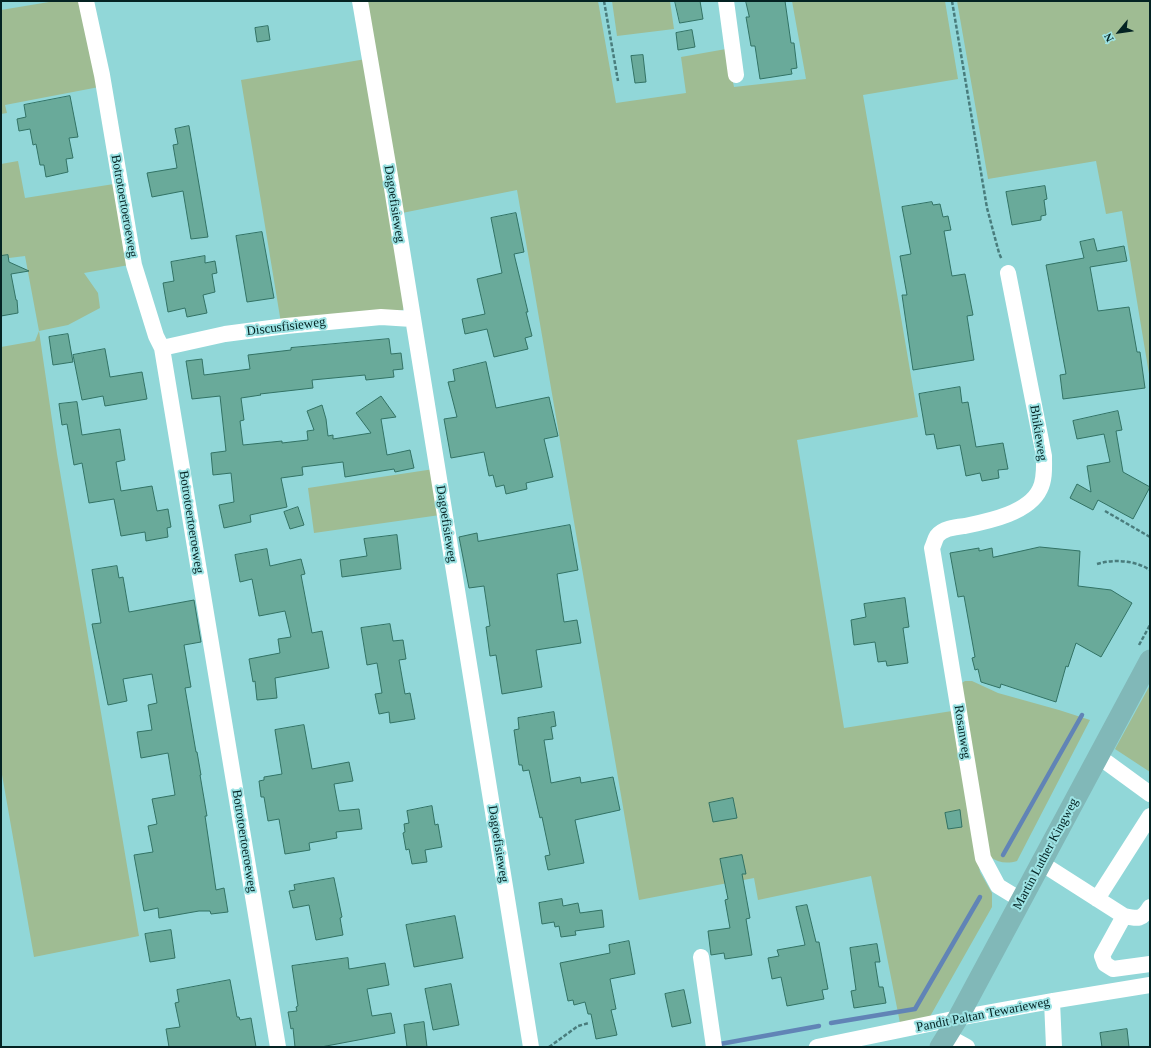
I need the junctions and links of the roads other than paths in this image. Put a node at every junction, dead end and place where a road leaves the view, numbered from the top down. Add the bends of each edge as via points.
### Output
1 (86, 1) edge
2 (360, 1) edge
3 (726, 1) edge
4 (736, 74) dead end
5 (1008, 273) road end
6 (412, 319) junction
7 (162, 348) junction
8 (932, 548) joint
9 (1150, 660) edge
10 (1098, 756) junction
11 (1150, 794) edge
12 (1150, 816) edge
13 (1041, 863) junction
14 (1097, 899) junction
15 (1021, 900) junction
16 (1150, 908) edge
17 (1124, 916) junction
18 (701, 957) dead end
19 (1150, 964) edge
20 (1150, 985) edge
21 (1052, 1001) junction
22 (958, 1018) junction
23 (944, 1042) edge
24 (278, 1047) edge
25 (531, 1047) edge
26 (714, 1047) edge
27 (817, 1047) edge
28 (967, 1047) edge
29 (1054, 1047) edge

1 - 7 street, Botrotoertoeroeweg via 102,75 134,265
2 - 6 street, Dagoefisieweg
3 - 4 street
5 - 8 street, Bhikieweg via 1044,456 1043,481 1033,500 1019,509 996,519 949,528 937,536
6 - 7 street, Discusfisieweg via 381,317 286,326 226,334
6 - 25 street, Dagoefisieweg
7 - 24 street, Botrotoertoeroeweg
8 - 15 street, Rosanweg via 983,858 998,886
9 - 10 main road, Martin Luther Kingweg
10 - 11 street
10 - 13 main road, Martin Luther Kingweg
12 - 14 street
13 - 14 street
13 - 15 main road, Martin Luther Kingweg
14 - 17 street
15 - 22 main road, Martin Luther Kingweg
16 - 17 street via 1141,918
17 - 19 street via 1102,956 1105,964 1113,969
18 - 26 street
20 - 21 street, Pandit Paltan Tewarieweg
21 - 22 street, Pandit Paltan Tewarieweg
21 - 29 street
22 - 23 main road, Martin Luther Kingweg
22 - 27 street, Pandit Paltan Tewarieweg
23 - 28 street

